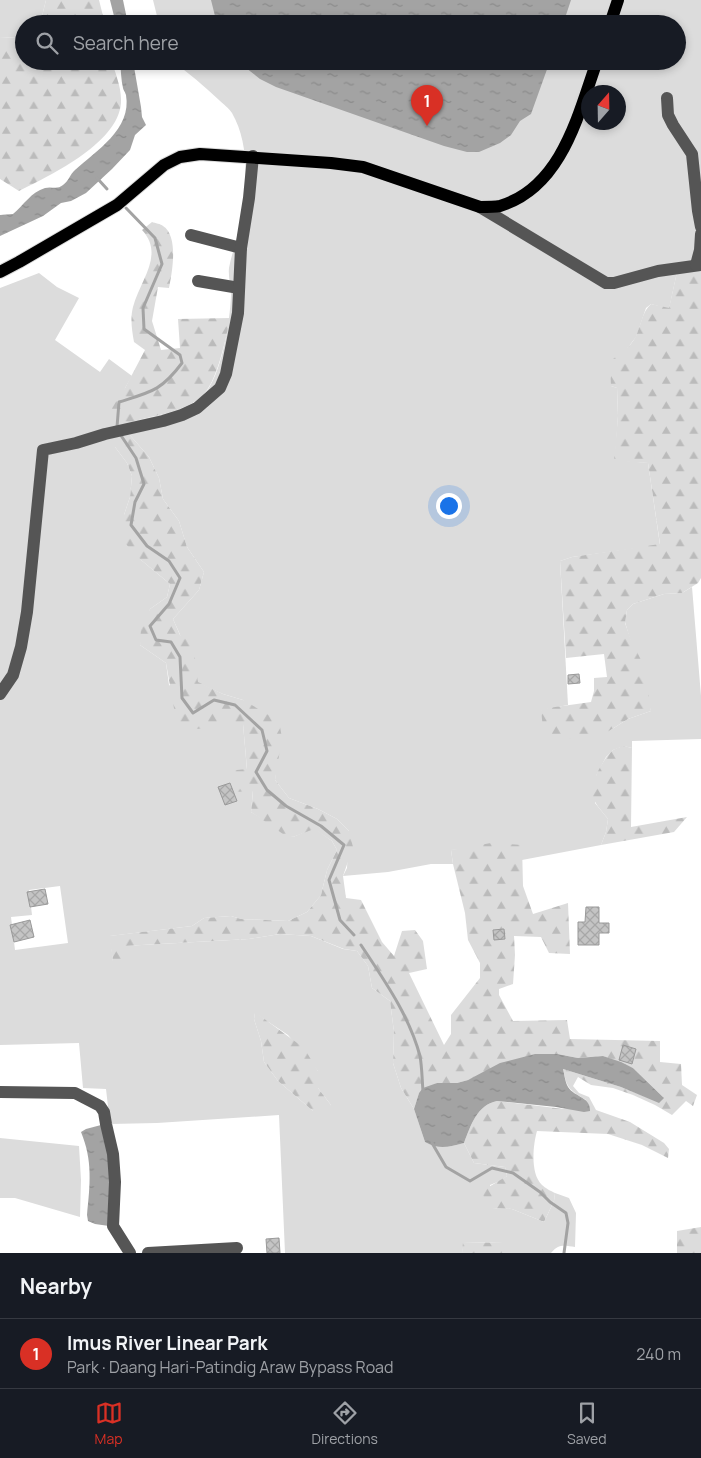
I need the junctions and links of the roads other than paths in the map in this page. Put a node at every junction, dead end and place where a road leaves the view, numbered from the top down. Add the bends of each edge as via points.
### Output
1 (618, 0) edge
2 (613, 15) edge
3 (594, 70) edge
4 (667, 98) dead end
5 (253, 156) junction
6 (480, 207) junction
7 (701, 227) edge
8 (191, 234) dead end
9 (701, 234) edge
10 (242, 248) junction
11 (699, 265) edge
12 (0, 272) edge
13 (198, 281) dead end
14 (238, 288) junction
15 (0, 694) edge
16 (0, 1092) edge
17 (237, 1248) dead end
18 (130, 1253) edge
19 (148, 1253) edge

1 - 2 main road
3 - 6 main road via 569,138 546,175 513,200 498,206
4 - 7 street via 668,115 692,154
5 - 6 main road via 363,167
5 - 10 street
5 - 12 main road via 200,154 180,157 164,165 117,205
6 - 11 street via 606,283
8 - 10 street
9 - 11 street
10 - 14 street
13 - 14 street
14 - 15 street via 238,313 226,374 220,388 197,408 182,415 43,450 21,648 13,674
16 - 18 street via 75,1093 100,1106 113,1154 113,1226
17 - 19 street

